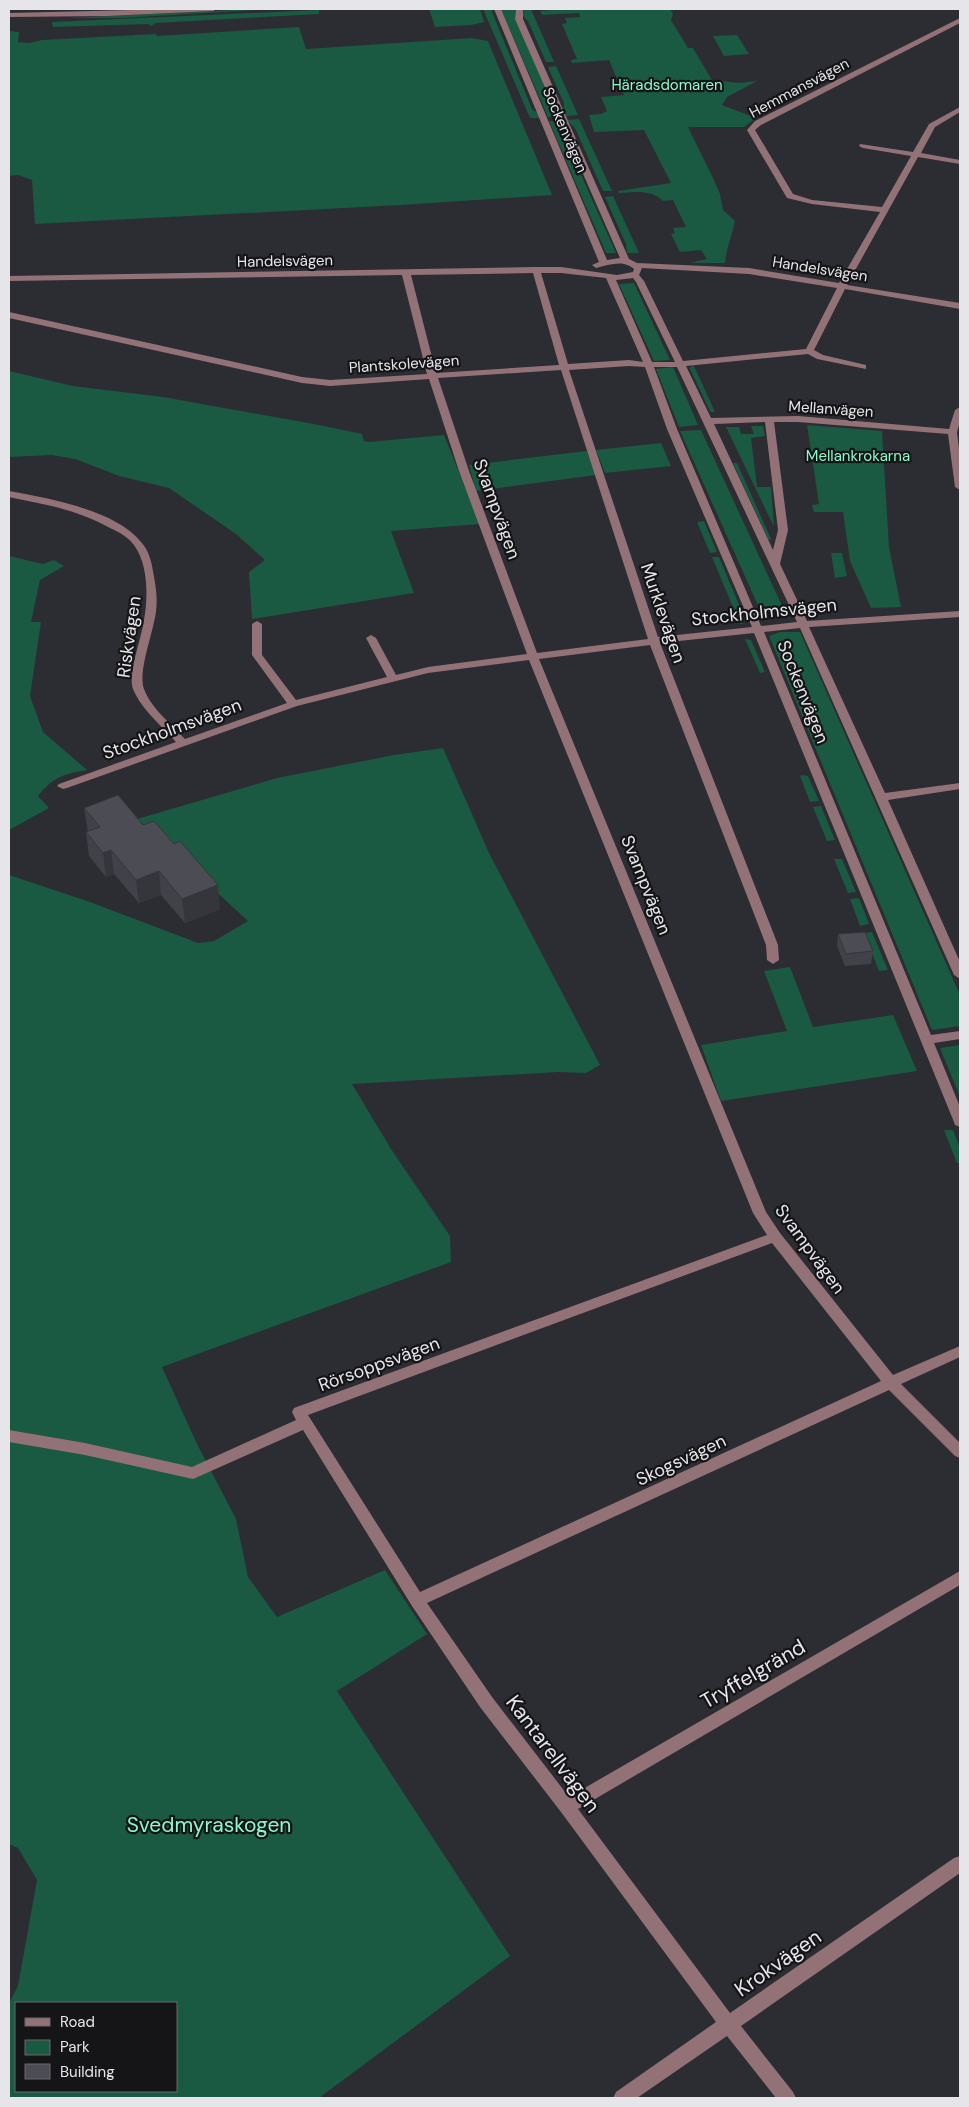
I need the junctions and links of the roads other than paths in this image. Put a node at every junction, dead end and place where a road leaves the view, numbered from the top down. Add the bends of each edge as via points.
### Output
1 (213, 9) edge
2 (497, 9) edge
3 (519, 9) edge
4 (9, 10) edge
5 (42, 14) edge
6 (9, 15) edge
7 (960, 20) edge
8 (960, 109) edge
9 (863, 146) dead end
10 (915, 154) junction
11 (960, 162) edge
12 (884, 210) junction
13 (626, 261) junction
14 (603, 264) junction
15 (536, 270) junction
16 (562, 270) junction
17 (636, 271) junction
18 (406, 273) junction
19 (607, 276) junction
20 (9, 278) edge
21 (842, 286) junction
22 (960, 306) edge
23 (9, 314) edge
24 (808, 351) junction
25 (680, 364) junction
26 (649, 366) junction
27 (564, 367) junction
28 (863, 367) dead end
29 (432, 375) junction
30 (960, 410) edge
31 (769, 419) junction
32 (708, 421) junction
33 (952, 432) junction
34 (960, 487) edge
35 (9, 494) edge
36 (776, 564) junction
37 (960, 614) edge
38 (257, 624) dead end
39 (803, 625) junction
40 (758, 630) junction
41 (371, 638) dead end
42 (654, 641) junction
43 (533, 656) junction
44 (393, 678) junction
45 (293, 704) junction
46 (182, 742) junction
47 (63, 786) dead end
48 (960, 786) edge
49 (882, 797) junction
50 (773, 960) dead end
51 (960, 975) edge
52 (960, 1035) edge
53 (927, 1040) junction
54 (960, 1122) edge
55 (775, 1237) junction
56 (960, 1351) edge
57 (892, 1384) junction
58 (306, 1422) junction
59 (9, 1436) edge
60 (960, 1452) edge
61 (960, 1577) edge
62 (417, 1601) junction
63 (567, 1807) junction
64 (960, 1864) edge
65 (729, 2025) junction
66 (622, 2098) edge
67 (786, 2098) edge

1 - 5 street
2 - 14 street, Sockenvägen
3 - 13 street, Sockenvägen via 519,19
4 - 5 street
5 - 6 street
7 - 12 street, Hemmansvägen via 758,123 751,130 790,196 812,202
8 - 10 street via 932,126
9 - 10 street
10 - 11 street
10 - 12 street
12 - 21 street
13 - 14 street via 614,260
13 - 17 street
14 - 16 street, Handelsvägen
14 - 19 street, Sockenvägen via 599,268
15 - 16 street, Handelsvägen
15 - 18 street, Handelsvägen
15 - 27 street, Murklevägen
16 - 19 street, Handelsvägen
17 - 19 street via 626,278
17 - 21 street, Handelsvägen via 652,273 675,268 749,272
17 - 25 street, Sockenvägen
18 - 20 street, Handelsvägen
18 - 29 street, Svampvägen
19 - 26 street, Sockenvägen
21 - 22 street, Handelsvägen
21 - 24 street
23 - 29 street, Plantskolevägen via 302,380 330,383
24 - 25 street, Plantskolevägen
24 - 28 street, Plantskolevägen via 820,358
25 - 26 street, Plantskolevägen
25 - 32 street, Sockenvägen
26 - 27 street, Plantskolevägen
26 - 40 street, Sockenvägen via 672,429
27 - 29 street, Plantskolevägen
27 - 42 street, Murklevägen
29 - 43 street, Svampvägen
30 - 33 street
31 - 32 street, Mellanvägen
31 - 33 street, Mellanvägen
31 - 36 street via 783,530
32 - 36 street, Sockenvägen
33 - 34 street
35 - 46 street, Riskvägen via 89,513 127,533 138,544 146,558 152,610 138,670 138,688 149,706
36 - 39 street, Sockenvägen
37 - 39 street, Stockholmsvägen
38 - 45 street via 257,655
39 - 40 street, Stockholmsvägen
39 - 49 street, Sockenvägen
40 - 42 street, Stockholmsvägen
40 - 53 street, Sockenvägen
41 - 44 street
42 - 43 street, Stockholmsvägen
42 - 50 street, Murklevägen via 772,945
43 - 44 street, Stockholmsvägen
43 - 55 street, Svampvägen via 760,1213
44 - 45 street, Stockholmsvägen
45 - 46 street, Stockholmsvägen
46 - 47 street, Stockholmsvägen
48 - 49 street
49 - 51 street, Sockenvägen
52 - 53 street
53 - 54 street, Sockenvägen
55 - 57 street, Svampvägen
55 - 58 street, Rörsoppsvägen via 299,1412
56 - 57 street, Skogsvägen
57 - 60 street, Svampvägen
57 - 62 street, Skogsvägen
58 - 59 street via 193,1473
58 - 62 street, Kantarellvägen
61 - 63 street, Tryffelgränd
62 - 63 street, Kantarellvägen via 486,1702
63 - 65 street, Kantarellvägen
64 - 65 street, Krokvägen
65 - 66 street, Krokvägen
65 - 67 street, Kantarellvägen

